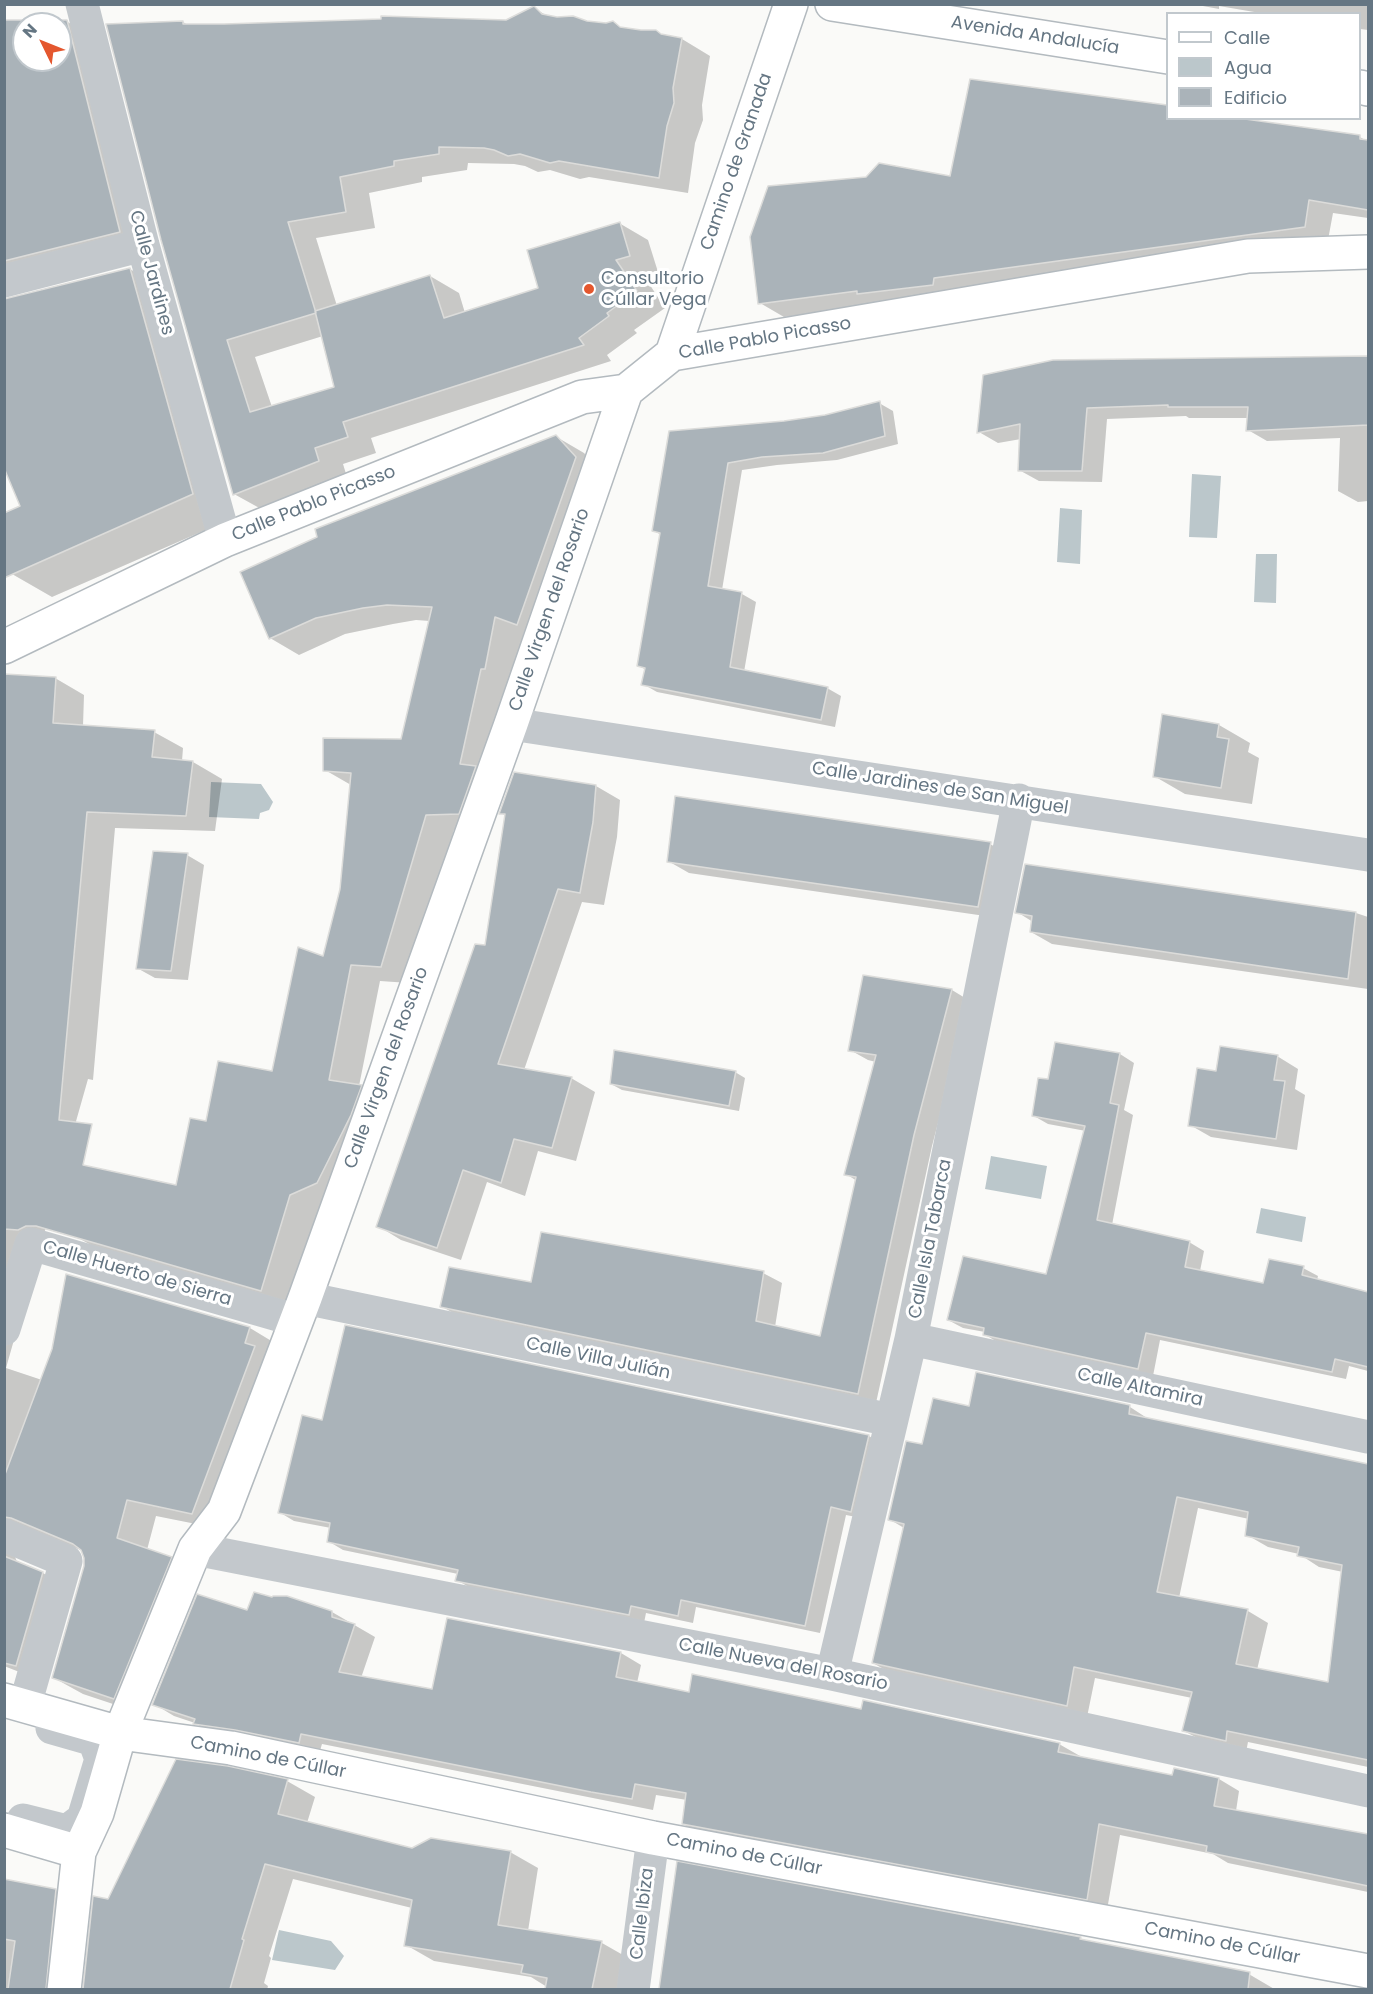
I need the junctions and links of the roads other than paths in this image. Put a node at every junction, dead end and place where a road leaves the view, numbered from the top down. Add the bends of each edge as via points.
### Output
1 (82, 4) edge
2 (791, 4) edge
3 (832, 4) edge
4 (1166, 57) edge
5 (143, 245) junction
6 (1368, 252) edge
7 (4, 281) edge
8 (672, 354) junction
9 (626, 391) junction
10 (225, 540) junction
11 (4, 647) edge
12 (511, 724) junction
13 (1019, 800) junction
14 (1368, 855) edge
15 (300, 1309) junction
16 (4, 1329) edge
17 (911, 1339) junction
18 (891, 1420) junction
19 (1368, 1437) edge
20 (4, 1535) edge
21 (195, 1549) junction
22 (832, 1674) junction
23 (11, 1706) edge
24 (120, 1733) junction
25 (1368, 1791) edge
26 (4, 1814) edge
27 (4, 1830) edge
28 (653, 1838) junction
29 (80, 1852) junction
30 (1368, 1971) edge
31 (64, 1989) edge
32 (633, 1989) edge

1 - 5 street, Calle Jardines
2 - 8 street, Camino de Granada
3 - 4 street, Avenida Andalucía
5 - 7 street
5 - 10 street, Calle Jardines
6 - 8 street, Calle Pablo Picasso via 1248,256
8 - 9 street, Calle Pablo Picasso
9 - 10 street, Calle Pablo Picasso via 582,397
9 - 12 street, Calle Virgen del Rosario
10 - 11 street, Calle Pablo Picasso
12 - 13 street, Calle Jardines de San Miguel
12 - 15 street, Calle Virgen del Rosario
13 - 14 street, Calle Jardines de San Miguel
13 - 17 street, Calle Isla Tabarca
15 - 16 street, Calle Huerto de Sierra via 31,1244
15 - 18 street, Calle Villa Julián
15 - 21 street, Calle Virgen del Rosario via 224,1511
17 - 18 street, Calle Isla Tabarca
17 - 19 street, Calle Altamira
18 - 22 street, Calle Isla Tabarca
20 - 23 street via 66,1561
21 - 22 street, Calle Nueva del Rosario
21 - 24 street, Calle Virgen del Rosario
22 - 25 street, Calle Nueva del Rosario
23 - 24 street, Camino de Cúllar
23 - 26 street via 94,1740 101,1759 83,1819 67,1832
24 - 28 street, Camino de Cúllar via 231,1748
24 - 29 street, Calle Virgen del Rosario via 97,1813
27 - 29 street
28 - 30 street, Camino de Cúllar
28 - 32 street, Calle Ibiza
29 - 31 street

